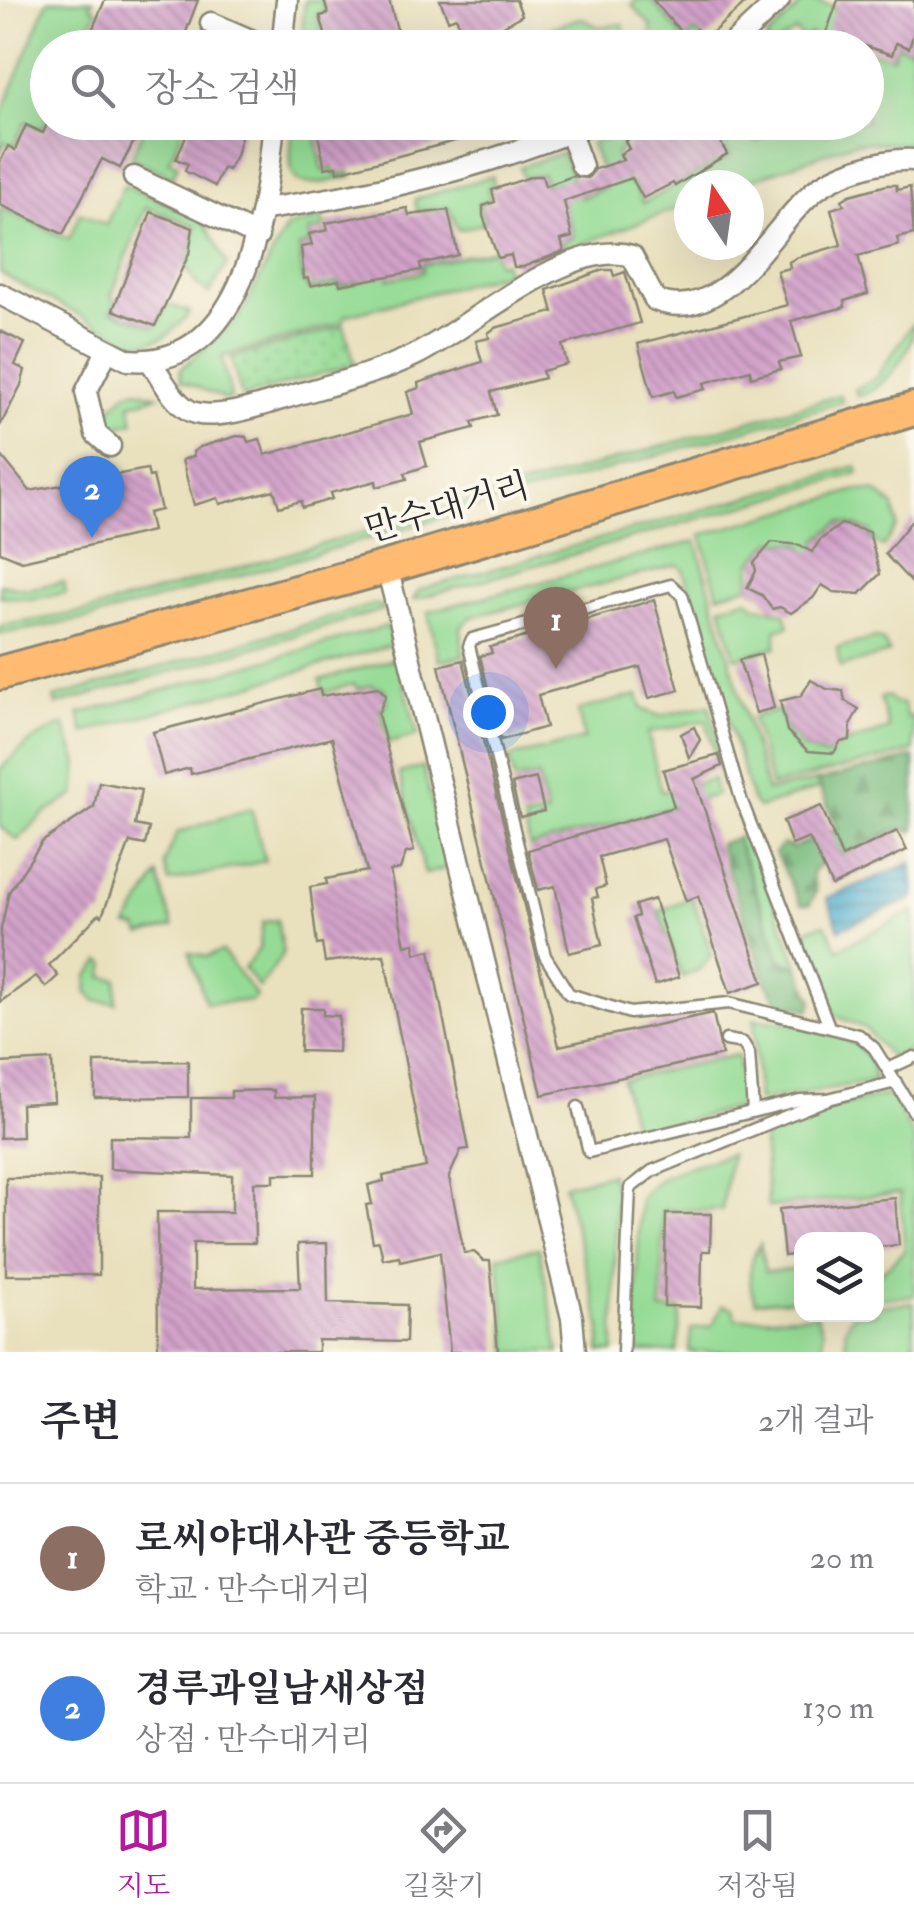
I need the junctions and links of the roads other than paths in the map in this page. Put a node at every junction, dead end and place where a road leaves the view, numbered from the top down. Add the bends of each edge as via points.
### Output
1 (287, 0) edge
2 (779, 0) edge
3 (212, 23) dead end
4 (228, 30) edge
5 (284, 30) edge
6 (747, 30) edge
7 (272, 140) edge
8 (543, 140) edge
9 (573, 140) edge
10 (914, 160) edge
11 (582, 166) dead end
12 (134, 177) dead end
13 (265, 209) junction
14 (258, 236) junction
15 (0, 294) edge
16 (107, 350) junction
17 (151, 362) junction
18 (914, 409) edge
19 (110, 446) dead end
20 (388, 567) junction
21 (0, 673) edge
22 (828, 1024) junction
23 (726, 1040) dead end
24 (914, 1057) edge
25 (888, 1069) junction
26 (896, 1082) junction
27 (828, 1099) junction
28 (578, 1106) dead end
29 (753, 1111) junction
30 (914, 1112) edge
31 (575, 1352) edge
32 (623, 1352) edge

1 - 5 street
2 - 6 street
3 - 4 street
7 - 13 street
8 - 13 street via 319,202
9 - 11 street
10 - 17 street via 870,167 812,192 744,275 699,300 655,300 632,256 622,252 524,282 420,353 386,368 226,412 194,412 173,396
12 - 14 street
13 - 14 street
14 - 17 street via 248,270 205,332 180,352
15 - 16 street
16 - 17 street
16 - 19 street via 86,392 96,434
18 - 20 main road, 만수대거리
20 - 21 main road, 만수대거리
20 - 31 street
22 - 22 lane via 741,799 682,595 671,585 472,639 545,956 569,994 630,1013 729,1003
22 - 25 lane via 858,1035
23 - 29 lane via 743,1042 749,1053
24 - 25 lane
25 - 26 lane
26 - 27 lane
26 - 30 lane
27 - 29 lane
27 - 32 lane via 652,1171 630,1188
28 - 29 lane via 589,1152

